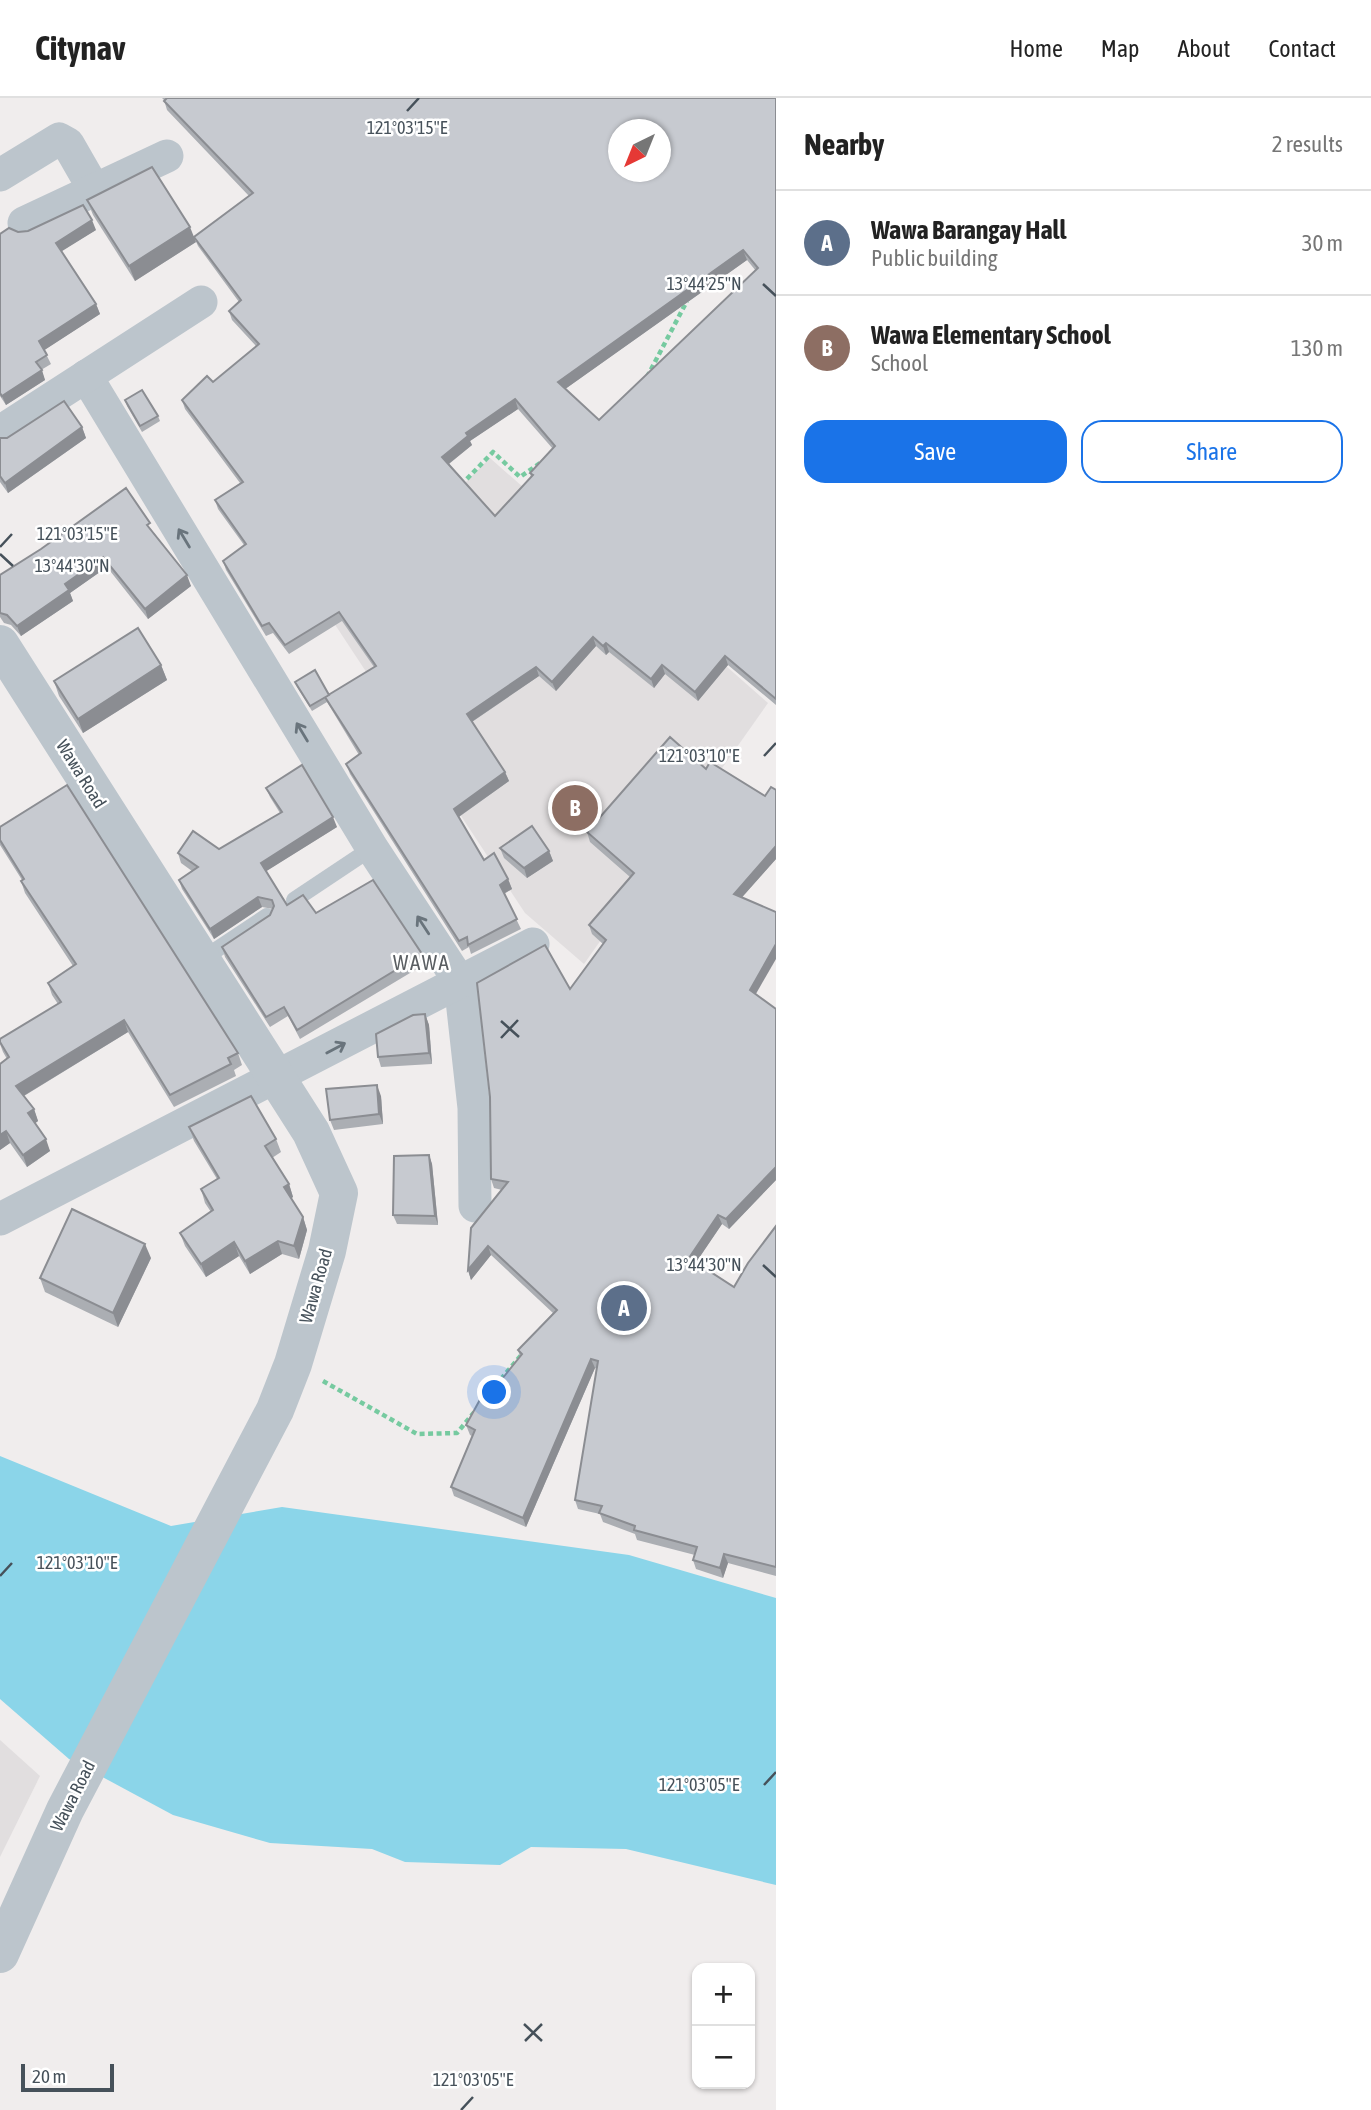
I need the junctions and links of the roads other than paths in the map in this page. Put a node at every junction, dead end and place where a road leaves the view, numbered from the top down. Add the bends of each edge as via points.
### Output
1 (167, 156) dead end
2 (0, 175) edge
3 (95, 191) junction
4 (24, 223) dead end
5 (201, 302) dead end
6 (86, 376) junction
7 (0, 432) edge
8 (0, 645) edge
9 (372, 848) junction
10 (294, 900) edge
11 (267, 916) edge
12 (533, 944) dead end
13 (199, 961) junction
14 (460, 982) junction
15 (275, 1080) junction
16 (475, 1206) dead end
17 (0, 1219) edge
18 (0, 1954) edge

1 - 3 street
2 - 3 street via 59,139 68,144
3 - 4 street
5 - 6 street
6 - 7 street
9 -> 6 street
8 - 13 street, Wawa Road
9 - 10 lane
14 -> 9 street
11 - 13 lane
12 - 14 street
13 - 15 street, Wawa Road
15 -> 14 street
14 - 16 street via 474,1108
15 - 17 street
15 - 18 street, Wawa Road via 311,1132 339,1193 293,1364 275,1410 65,1810

